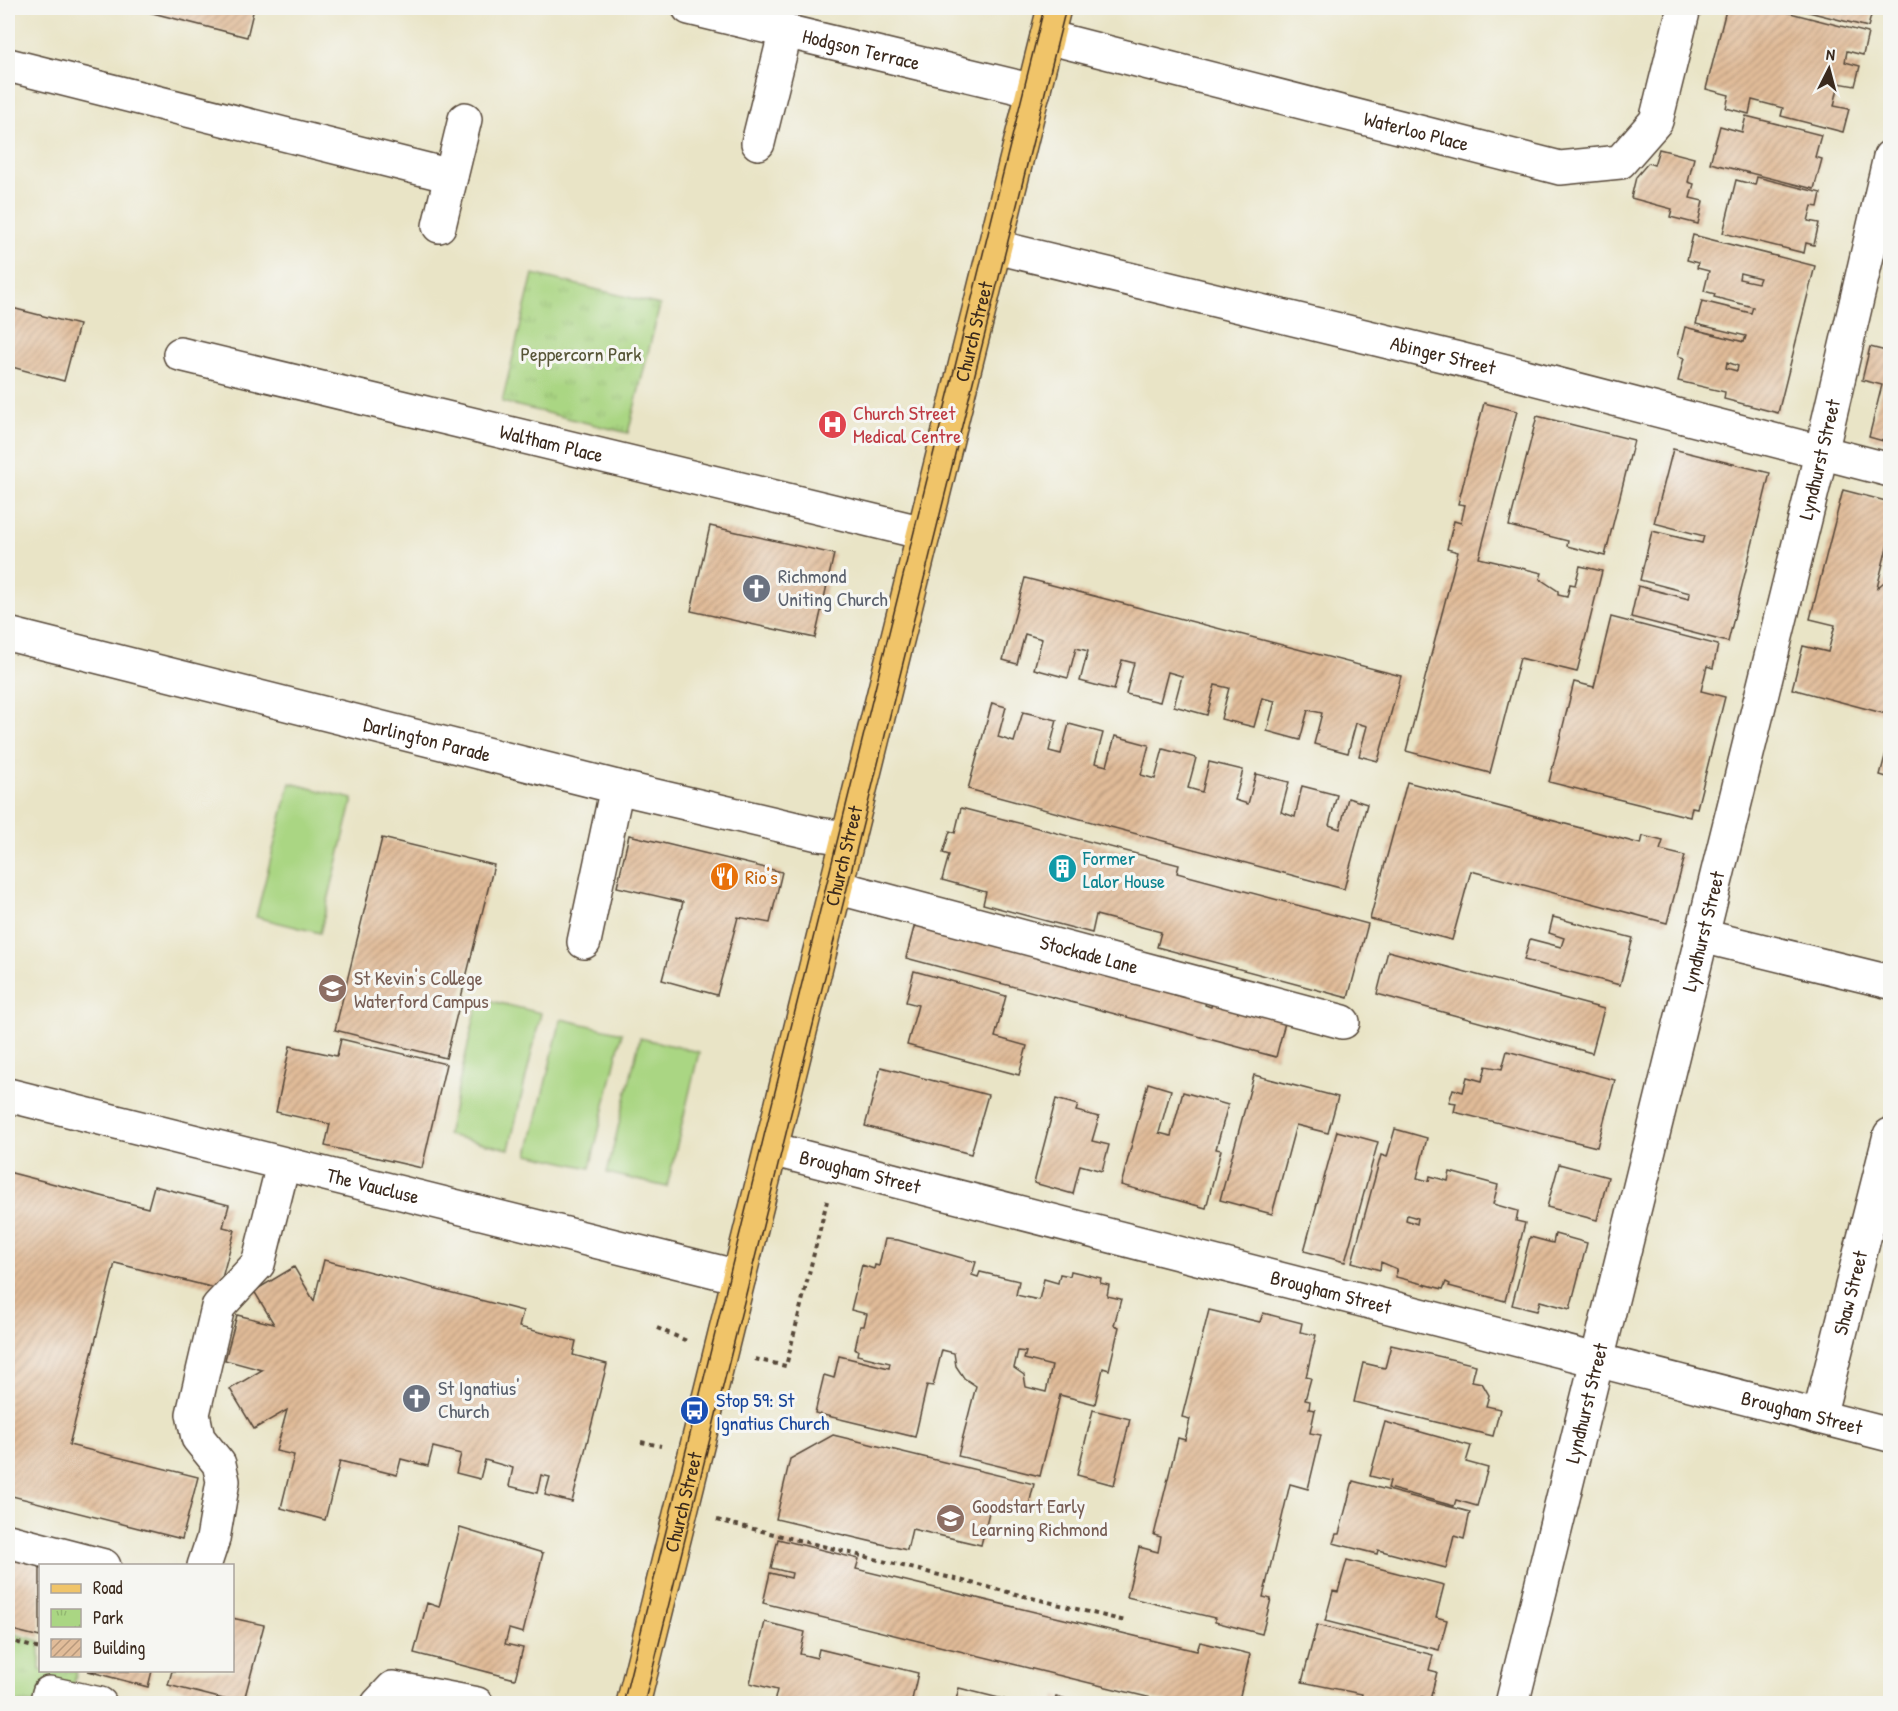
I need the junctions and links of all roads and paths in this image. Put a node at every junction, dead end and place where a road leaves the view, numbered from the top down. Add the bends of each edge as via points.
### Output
1 (689, 8) edge
2 (1684, 8) edge
3 (1051, 22) edge
4 (794, 23) edge
5 (8, 65) edge
6 (1034, 91) junction
7 (465, 119) dead end
8 (758, 143) dead end
9 (1890, 157) edge
10 (451, 176) junction
11 (439, 226) dead end
12 (996, 247) junction
13 (180, 354) dead end
14 (1821, 452) junction
15 (1890, 470) edge
16 (924, 533) junction
17 (8, 634) edge
18 (617, 787) junction
19 (848, 838) junction
20 (836, 887) junction
21 (1702, 936) junction
22 (584, 942) dead end
23 (1890, 982) edge
24 (1343, 1022) dead end
25 (8, 1095) edge
26 (1890, 1135) edge
27 (771, 1149) junction
28 (283, 1165) junction
29 (836, 1165) junction
30 (739, 1277) junction
31 (657, 1328) dead end
32 (687, 1341) dead end
33 (1597, 1358) junction
34 (786, 1366) dead end
35 (1819, 1417) junction
36 (1890, 1435) edge
37 (641, 1442) dead end
38 (661, 1446) dead end
39 (681, 1512) junction
40 (8, 1541) edge
41 (96, 1564) edge
42 (205, 1564) edge
43 (1125, 1621) dead end
44 (8, 1640) edge
45 (39, 1650) edge
46 (46, 1704) edge
47 (100, 1704) edge
48 (378, 1704) edge
49 (477, 1704) edge
50 (633, 1704) edge
51 (1512, 1704) edge

1 - 4 street, Hodgson Terrace
2 - 3 street, Waterloo Place via 1656,121 1620,162 1560,168
3 - 6 main road, Church Street
4 - 6 street, Hodgson Terrace
4 - 8 street
5 - 10 street
6 - 12 main road, Church Street
7 - 10 street
9 - 14 street, Lyndhurst Street
10 - 11 street
12 - 14 street, Abinger Street
12 - 16 main road, Church Street
13 - 16 street, Waltham Place
14 - 15 street, Abinger Street
14 - 21 street, Lyndhurst Street
16 - 19 main road, Church Street
17 - 18 street, Darlington Parade
18 - 19 street, Darlington Parade
18 - 22 street
19 - 20 main road, Church Street
20 - 24 street, Stockade Lane
20 - 27 main road, Church Street
21 - 23 street
21 - 33 street, Lyndhurst Street
25 - 28 street, The Vaucluse
26 - 35 street, Shaw Street
27 - 29 street, Brougham Street
27 - 30 main road, Church Street
28 - 30 street, The Vaucluse
28 - 42 street via 258,1264 218,1307 193,1414 198,1438 219,1464 223,1481
29 - 33 street, Brougham Street
29 - 34 path
30 - 39 main road, Church Street
31 - 32 path
33 - 35 street, Brougham Street
33 - 51 street, Lyndhurst Street
35 - 36 street, Brougham Street
37 - 38 path
39 - 43 path
39 - 50 main road, Church Street
40 - 41 street
44 - 45 path
46 - 47 street via 49,1693
48 - 49 street via 393,1688

